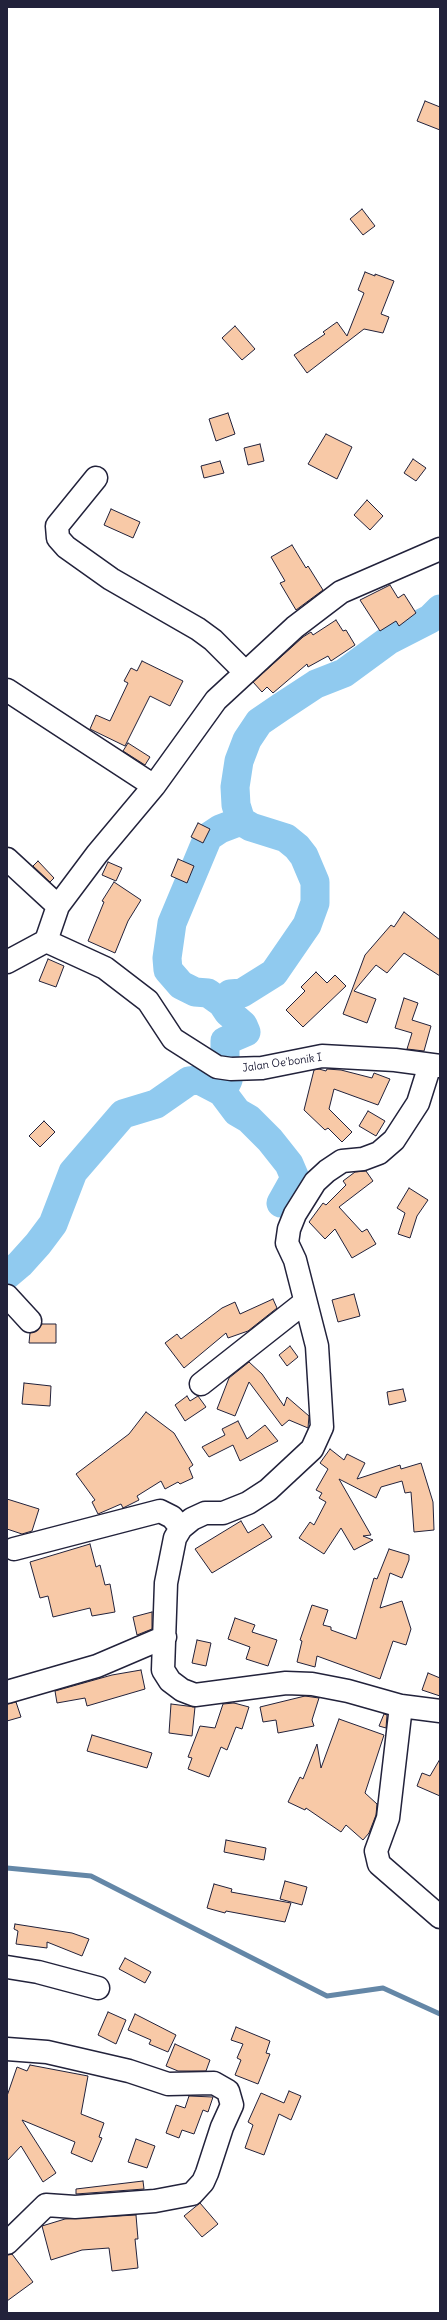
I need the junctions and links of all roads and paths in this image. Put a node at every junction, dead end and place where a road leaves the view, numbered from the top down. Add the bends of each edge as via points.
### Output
1 (96, 478) dead end
2 (440, 548) edge
3 (245, 672) junction
4 (7, 690) edge
5 (154, 786) junction
6 (7, 858) edge
7 (58, 906) junction
8 (46, 941) junction
9 (7, 962) edge
10 (435, 1066) edge
11 (7, 1296) edge
12 (305, 1302) junction
13 (30, 1320) dead end
14 (200, 1384) dead end
15 (181, 1528) junction
16 (14, 1549) dead end
17 (165, 1637) junction
18 (7, 1692) edge
19 (401, 1706) junction
20 (440, 1711) edge
21 (440, 1917) edge
22 (7, 1967) edge
23 (98, 1988) dead end
24 (7, 2049) edge
25 (7, 2243) edge

1 - 3 street via 57,526 58,538 66,547 112,579 198,628
2 - 3 street via 341,592 295,627
3 - 5 street via 216,700
4 - 5 street
5 - 7 street via 97,854
6 - 7 street
7 - 8 street
8 - 9 street
8 - 10 street, Jalan Oe'bonik I via 105,968 128,984 148,1001 174,1039 224,1068 262,1068 322,1056 395,1060
10 - 12 street via 418,1103 394,1140 379,1153 363,1159 342,1161 327,1171 315,1182 295,1214 289,1228 287,1243 295,1260
11 - 13 street
12 - 14 street
12 - 15 street via 317,1346 322,1427 312,1449 268,1490 248,1503 223,1513 204,1513
15 - 16 street via 172,1517 160,1511
15 - 17 street via 175,1538 166,1583
17 - 18 street via 98,1666
17 - 19 street via 163,1670 170,1681 182,1690 196,1695 286,1683 312,1684
19 - 20 street
19 - 21 street via 388,1818 376,1851 379,1864
22 - 23 street via 38,1972
24 - 25 street via 47,2052 168,2084 214,2083 228,2091 232,2104 208,2173 192,2194 155,2201 75,2207 46,2205

